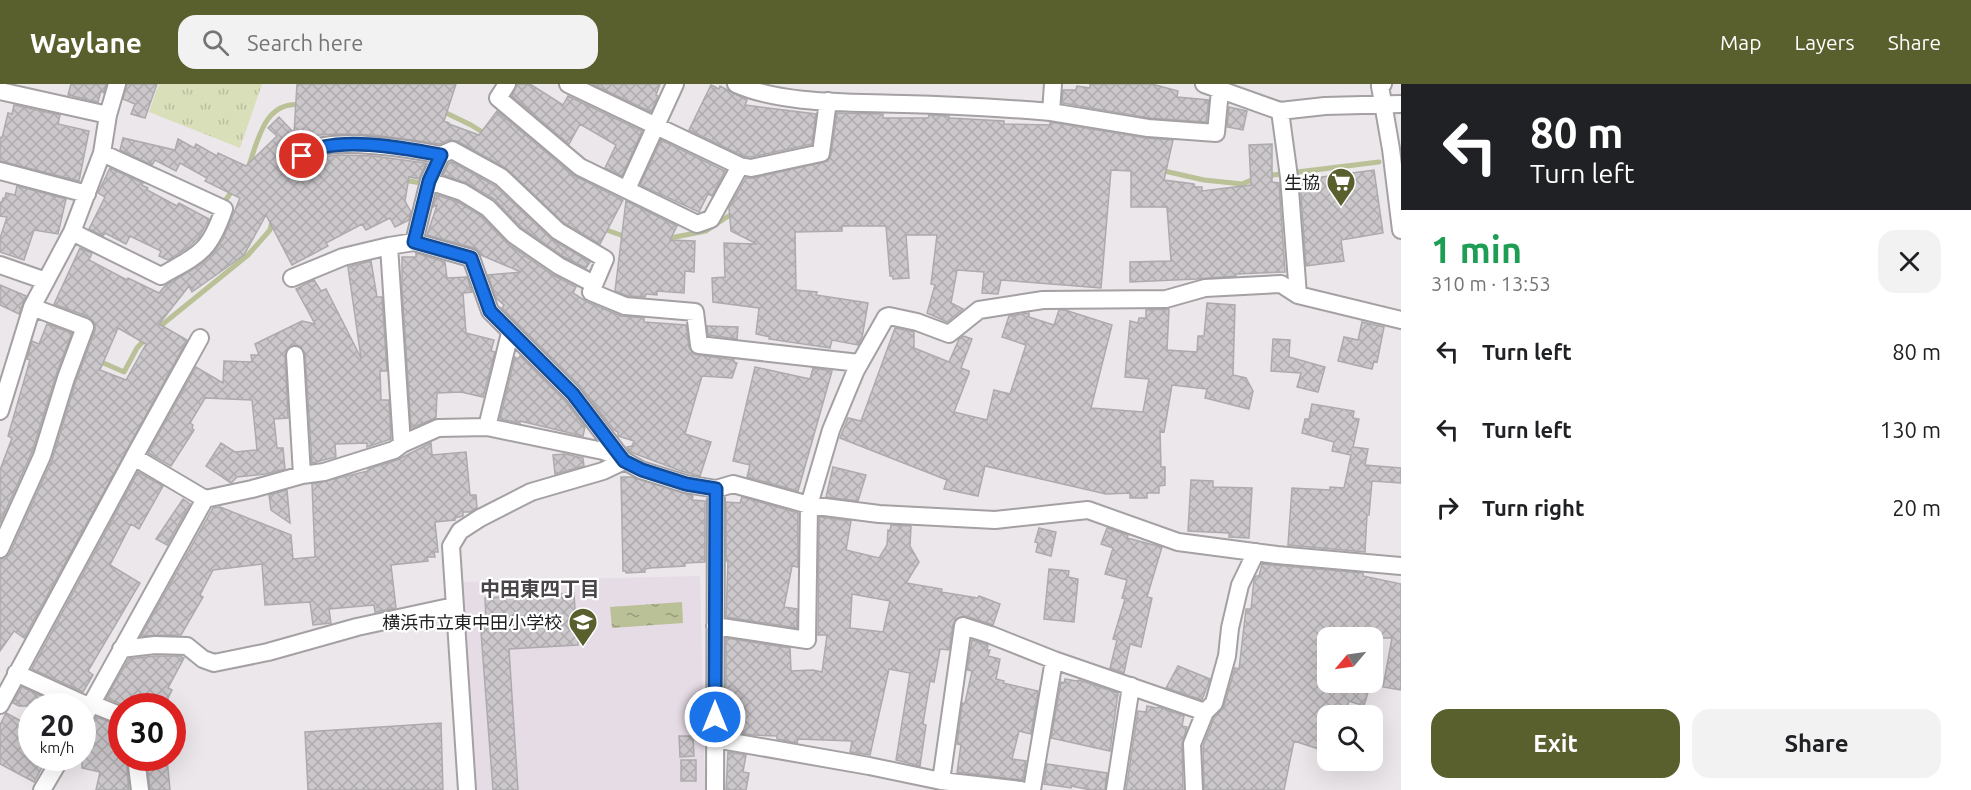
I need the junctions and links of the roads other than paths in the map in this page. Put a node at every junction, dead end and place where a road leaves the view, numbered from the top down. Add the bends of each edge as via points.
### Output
1 (117, 84) edge
2 (507, 84) edge
3 (568, 84) edge
4 (675, 84) edge
5 (736, 84) edge
6 (1053, 84) edge
7 (1383, 84) edge
8 (1212, 87) edge
9 (0, 91) edge
10 (828, 101) junction
11 (1401, 104) edge
12 (1384, 105) junction
13 (1280, 111) junction
14 (1051, 112) junction
15 (108, 115) junction
16 (657, 126) junction
17 (102, 153) junction
18 (441, 155) junction
19 (292, 164) dead end
20 (740, 166) junction
21 (0, 171) edge
22 (429, 181) junction
23 (627, 189) junction
24 (87, 194) junction
25 (1401, 230) edge
26 (72, 232) junction
27 (414, 242) junction
28 (389, 246) junction
29 (0, 265) edge
30 (292, 278) dead end
31 (46, 280) junction
32 (561, 280) dead end
33 (592, 288) junction
34 (1298, 295) junction
35 (32, 306) junction
36 (1401, 320) edge
37 (510, 333) junction
38 (200, 338) dead end
39 (295, 355) dead end
40 (859, 363) junction
41 (0, 411) edge
42 (487, 428) junction
43 (402, 444) junction
44 (134, 457) junction
45 (624, 461) junction
46 (302, 475) junction
47 (716, 489) junction
48 (205, 499) junction
49 (809, 505) junction
50 (0, 549) edge
51 (1256, 552) junction
52 (1401, 566) edge
53 (454, 606) junction
54 (715, 626) junction
55 (122, 649) junction
56 (1054, 660) junction
57 (16, 673) junction
58 (1131, 686) junction
59 (60, 693) edge
60 (96, 697) edge
61 (0, 705) edge
62 (1205, 712) junction
63 (715, 739) junction
64 (55, 771) edge
65 (138, 771) edge
66 (941, 781) junction
67 (47, 789) edge
68 (140, 790) edge
69 (467, 790) edge
70 (714, 790) edge
71 (1021, 790) edge
72 (1032, 790) edge
73 (1114, 790) edge
74 (1194, 790) edge

1 - 15 street
2 - 23 street via 498,98 580,167
3 - 16 street
4 - 16 street
5 - 10 street via 755,92
6 - 14 street
7 - 12 street via 1380,86
8 - 13 street
8 - 14 street via 1216,133 1148,128
9 - 15 street
10 - 14 street
10 - 20 street via 821,153 751,168
11 - 12 street
12 - 13 street
12 - 25 street
13 - 34 street
15 - 17 street
16 - 20 street
16 - 23 street
17 - 24 street
17 - 26 street via 224,209 216,233 202,252 161,276
18 - 19 street via 345,144 311,149
18 - 22 street
18 - 33 street via 452,150 501,177 558,231 605,259
20 - 23 street via 711,219 697,224
21 - 24 street
22 - 27 street
22 - 33 street via 462,192 488,208 514,235
24 - 26 street
26 - 31 street
27 - 28 street
27 - 37 street via 471,258 490,311
28 - 30 street via 343,257
28 - 43 street
29 - 31 street
31 - 35 street
32 - 33 street
33 - 40 street via 625,306 695,312 699,345
34 - 36 street
34 - 40 street via 1281,284 1205,288 1166,299 1043,300 979,310 949,334 889,316
35 - 41 street
35 - 50 street via 85,327 42,456
37 - 42 street
37 - 45 street via 573,394
38 - 44 street
39 - 46 street
40 - 49 street via 831,430
42 - 43 street via 438,428
42 - 45 street via 603,451
43 - 46 street via 324,472
44 - 48 street
44 - 57 street
45 - 47 street via 686,484
45 - 53 street via 531,492 460,531 451,546
46 - 48 street
47 - 49 street via 733,484
47 - 54 street
48 - 55 street
49 - 51 street via 879,514 973,519 1088,510 1178,542
49 - 54 street via 807,640
51 - 52 street
51 - 62 street via 1240,585 1214,703
53 - 55 street via 214,663 187,646
53 - 69 street
54 - 63 street
55 - 60 street
56 - 58 street
56 - 66 street via 963,626
56 - 72 street
57 - 59 street
57 - 61 street
58 - 62 street
58 - 73 street
62 - 74 street via 1192,744
63 - 66 street
63 - 70 street
64 - 67 street
65 - 68 street
66 - 71 street

